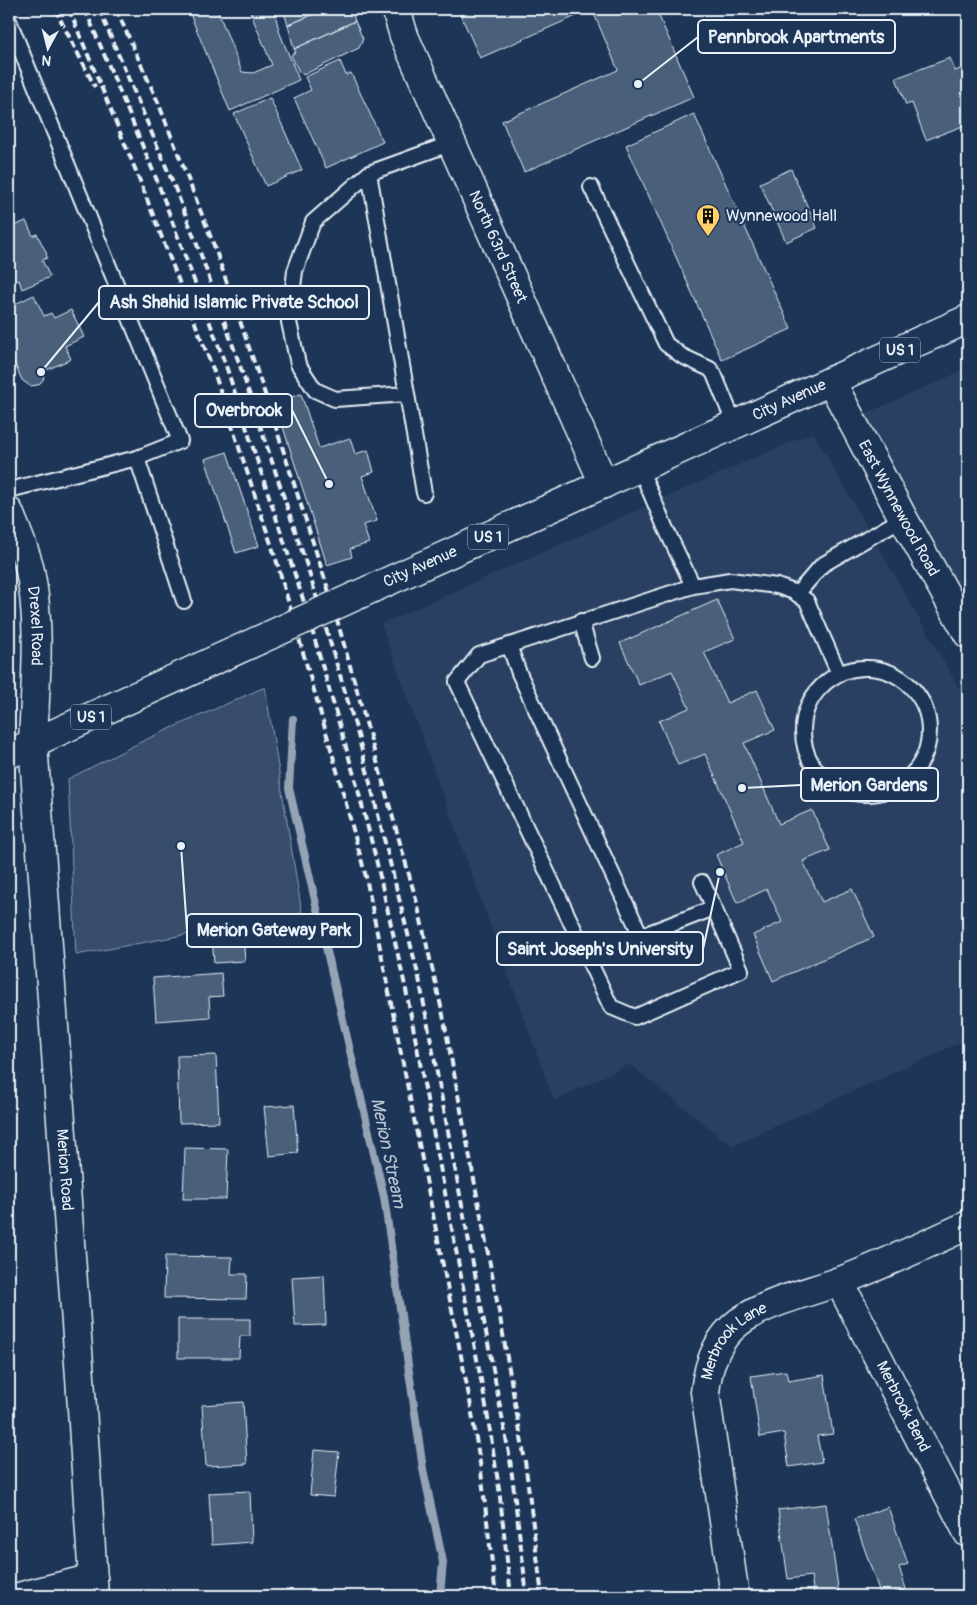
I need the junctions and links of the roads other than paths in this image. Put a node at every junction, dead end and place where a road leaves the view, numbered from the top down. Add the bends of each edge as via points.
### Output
1 (396, 9) edge
2 (9, 21) edge
3 (452, 144) junction
4 (369, 173) junction
5 (591, 187) dead end
6 (968, 319) edge
7 (831, 381) junction
8 (407, 394) junction
9 (735, 424) junction
10 (137, 458) junction
11 (640, 468) junction
12 (604, 484) junction
13 (9, 490) edge
14 (424, 493) dead end
15 (9, 512) edge
16 (903, 518) junction
17 (694, 586) junction
18 (797, 594) junction
19 (184, 600) dead end
20 (582, 622) junction
21 (968, 634) edge
22 (510, 645) junction
23 (592, 658) dead end
24 (840, 674) junction
25 (21, 748) edge
26 (702, 882) dead end
27 (714, 908) junction
28 (641, 936) junction
29 (589, 959) junction
30 (968, 1225) edge
31 (839, 1281) junction
32 (968, 1533) edge
33 (93, 1587) edge
34 (22, 1596) edge
35 (735, 1596) edge

1 - 3 main road, North 63rd Street via 404,36
2 - 10 lane via 180,440
3 - 4 lane
3 - 12 main road, North 63rd Street
4 - 8 lane
4 - 8 lane via 313,222 295,271 289,322 298,364 315,390 335,399
5 - 9 lane via 666,344 682,356 710,369
6 - 7 main road, City Avenue / US 1
7 - 9 main road, City Avenue / US 1
7 - 16 main road, East Wynnewood Road
8 - 14 lane
9 - 11 main road, City Avenue / US 1
10 - 13 lane
10 - 19 lane
11 - 12 main road, City Avenue / US 1
11 - 17 lane
12 - 25 main road, City Avenue / US 1, bridge
15 - 25 main road, Drexel Road via 29,565 36,630
16 - 18 lane via 822,565
16 - 21 main road, East Wynnewood Road
17 - 18 lane via 730,580 747,581 777,586
17 - 20 lane
18 - 24 lane via 807,601
20 - 22 lane
20 - 23 lane
22 - 28 lane
22 - 29 lane via 480,655 457,682
24 - 24 lane via 814,694 805,714 805,749 815,769 826,781 846,791 875,794 896,787 913,775 925,756 930,734 927,712 917,692 900,677 880,669 850,670
25 - 33 main road, Merion Road via 78,1357
26 - 27 lane
27 - 28 lane
27 - 29 lane via 741,970 636,1017 611,1007
28 - 29 lane
30 - 31 main road, Merbrook Lane
31 - 32 main road, Merbrook Bend
31 - 35 main road, Merbrook Lane via 762,1309 739,1322 724,1337 711,1358 705,1392
33 - 34 main road

